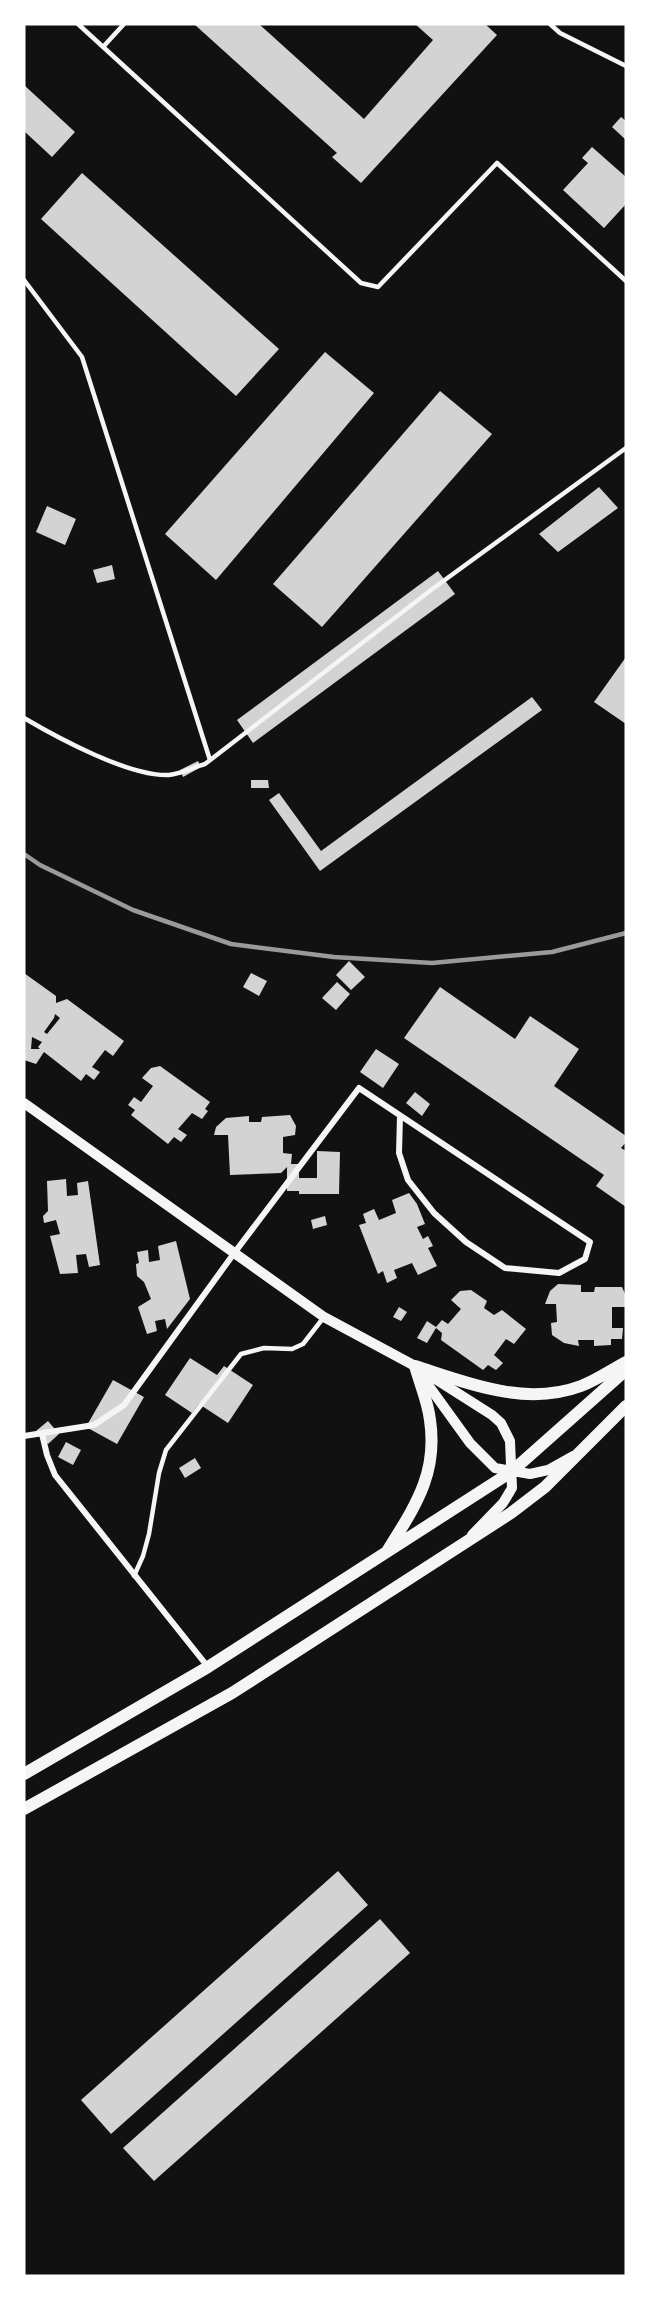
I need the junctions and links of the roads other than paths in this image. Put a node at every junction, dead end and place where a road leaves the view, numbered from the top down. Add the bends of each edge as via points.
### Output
1 (78, 24) edge
2 (124, 24) edge
3 (550, 24) edge
4 (103, 47) junction
5 (626, 66) edge
6 (24, 280) edge
7 (626, 280) edge
8 (626, 448) edge
9 (24, 718) edge
10 (210, 760) junction
11 (24, 1103) edge
12 (400, 1116) junction
13 (235, 1251) junction
14 (324, 1317) junction
15 (626, 1362) edge
16 (415, 1366) junction
17 (626, 1370) edge
18 (626, 1406) edge
19 (42, 1434) junction
20 (24, 1436) edge
21 (585, 1449) junction
22 (511, 1472) junction
23 (465, 1542) junction
24 (386, 1552) junction
25 (134, 1576) junction
26 (208, 1667) junction
27 (24, 1774) edge
28 (24, 1809) edge

1 - 4 lane
2 - 4 lane
3 - 5 lane via 560,33
4 - 7 lane via 361,283 378,286 497,163
6 - 10 lane via 82,357
8 - 10 lane via 431,590
9 - 10 lane via 90,753 132,769 170,775
11 - 13 street
12 - 12 street via 590,1242 585,1260 559,1273 505,1268 466,1242 434,1213 408,1180 399,1153
12 - 13 street via 360,1088
13 - 14 street
13 - 19 street via 124,1405 94,1425
14 - 16 street
14 - 25 lane via 303,1344 292,1349 264,1348 241,1354 166,1450 149,1534
15 - 16 main road via 582,1386 556,1393 527,1394 496,1391
16 - 22 street via 483,1457 495,1468
16 - 22 street via 501,1423 510,1442
16 - 24 main road via 430,1418 430,1464 419,1499
17 - 22 main road
18 - 21 main road
19 - 20 street
19 - 25 street via 55,1475
21 - 22 street via 540,1473
21 - 23 main road via 545,1487
22 - 23 street via 508,1497
22 - 24 main road
23 - 28 main road via 232,1692
24 - 26 main road
25 - 26 street
26 - 27 main road

